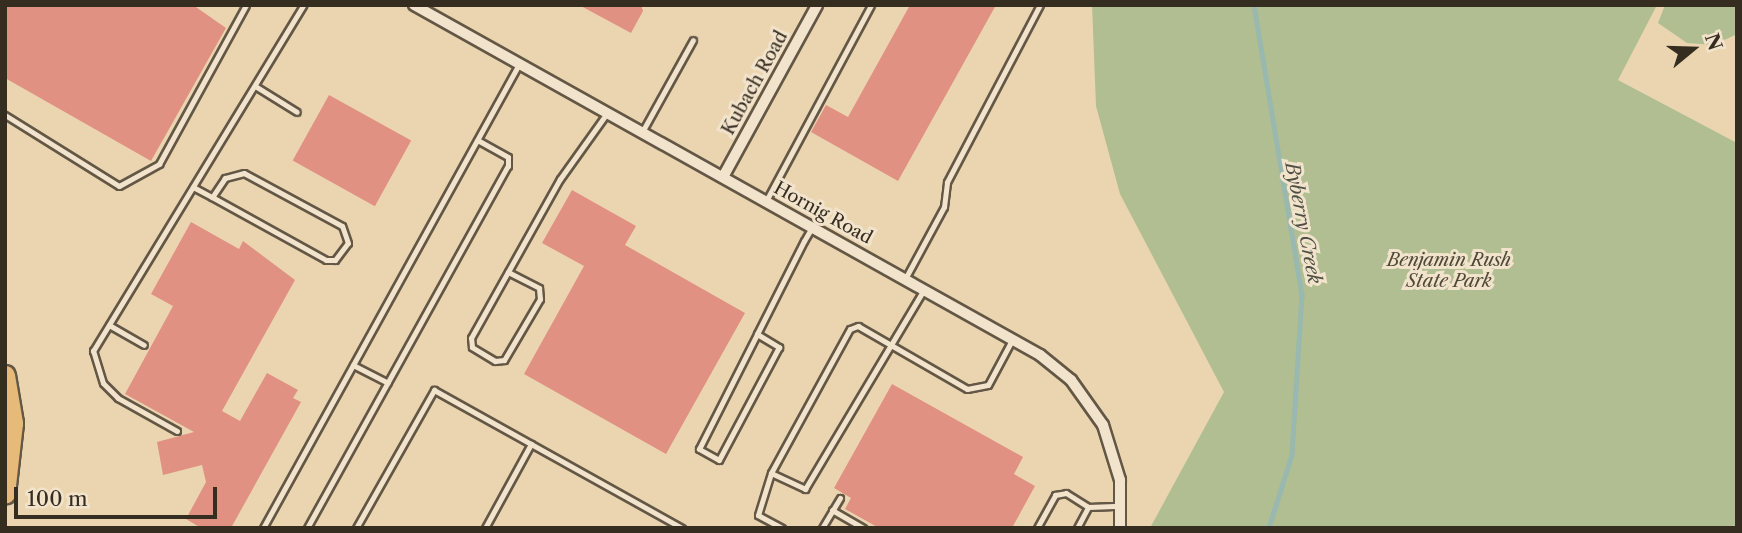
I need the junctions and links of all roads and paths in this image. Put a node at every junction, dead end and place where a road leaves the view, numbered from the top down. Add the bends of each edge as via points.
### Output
1 (246, 5) edge
2 (303, 5) edge
3 (414, 5) edge
4 (817, 5) edge
5 (871, 5) edge
6 (1040, 5) edge
7 (693, 40) dead end
8 (519, 64) junction
9 (255, 86) junction
10 (297, 112) dead end
11 (607, 113) junction
12 (5, 115) edge
13 (642, 132) junction
14 (477, 140) junction
15 (723, 177) junction
16 (193, 187) junction
17 (212, 197) junction
18 (766, 201) junction
19 (812, 227) junction
20 (508, 272) junction
21 (905, 279) junction
22 (924, 289) junction
23 (109, 325) junction
24 (757, 334) junction
25 (1012, 339) junction
26 (144, 345) dead end
27 (890, 346) junction
28 (353, 365) junction
29 (5, 375) edge
30 (388, 383) junction
31 (177, 431) dead end
32 (531, 444) junction
33 (771, 473) junction
34 (5, 494) edge
35 (840, 498) dead end
36 (1121, 506) junction
37 (1088, 507) junction
38 (832, 510) junction
39 (263, 528) edge
40 (307, 528) edge
41 (356, 528) edge
42 (485, 528) edge
43 (682, 528) edge
44 (782, 528) edge
45 (822, 528) edge
46 (863, 528) edge
47 (1037, 528) edge
48 (1077, 528) edge
49 (1120, 528) edge

1 - 12 lane via 159,164 119,186
2 - 9 lane
3 - 8 street, Hornig Road
4 - 15 street, Kubach Road
5 - 18 lane
6 - 21 lane via 947,182 944,207
7 - 13 lane
8 - 11 street, Hornig Road
8 - 14 lane
9 - 10 lane
9 - 16 lane
11 - 13 street, Hornig Road
11 - 20 lane
13 - 15 street, Hornig Road
14 - 28 lane
14 - 30 lane via 508,158 508,166
15 - 18 street, Hornig Road
16 - 17 lane
16 - 23 lane
17 - 17 lane via 326,260 335,260 348,243 342,226 244,173 225,178
18 - 19 street, Hornig Road
19 - 21 street, Hornig Road
19 - 24 lane
20 - 20 lane via 471,338 472,347 495,361 504,360 540,299 539,288
21 - 22 street, Hornig Road
22 - 25 street, Hornig Road
22 - 27 lane
23 - 26 lane
23 - 31 lane via 93,351 103,383
24 - 24 lane via 699,449 719,460 779,347
25 - 27 lane via 988,385 979,390
25 - 36 street, Hornig Road via 1056,367 1094,409 1116,461
27 - 33 lane via 805,489
27 - 33 lane via 858,326 850,329
28 - 30 lane
28 - 39 lane
29 - 34 highway via 13,423
30 - 40 lane
32 - 41 lane via 434,390
32 - 42 lane
32 - 43 lane
33 - 44 lane via 758,515
35 - 38 lane
36 - 37 lane
36 - 49 street, Hornig Road
37 - 47 lane via 1066,493 1055,495
37 - 48 lane
38 - 45 lane
38 - 46 lane

